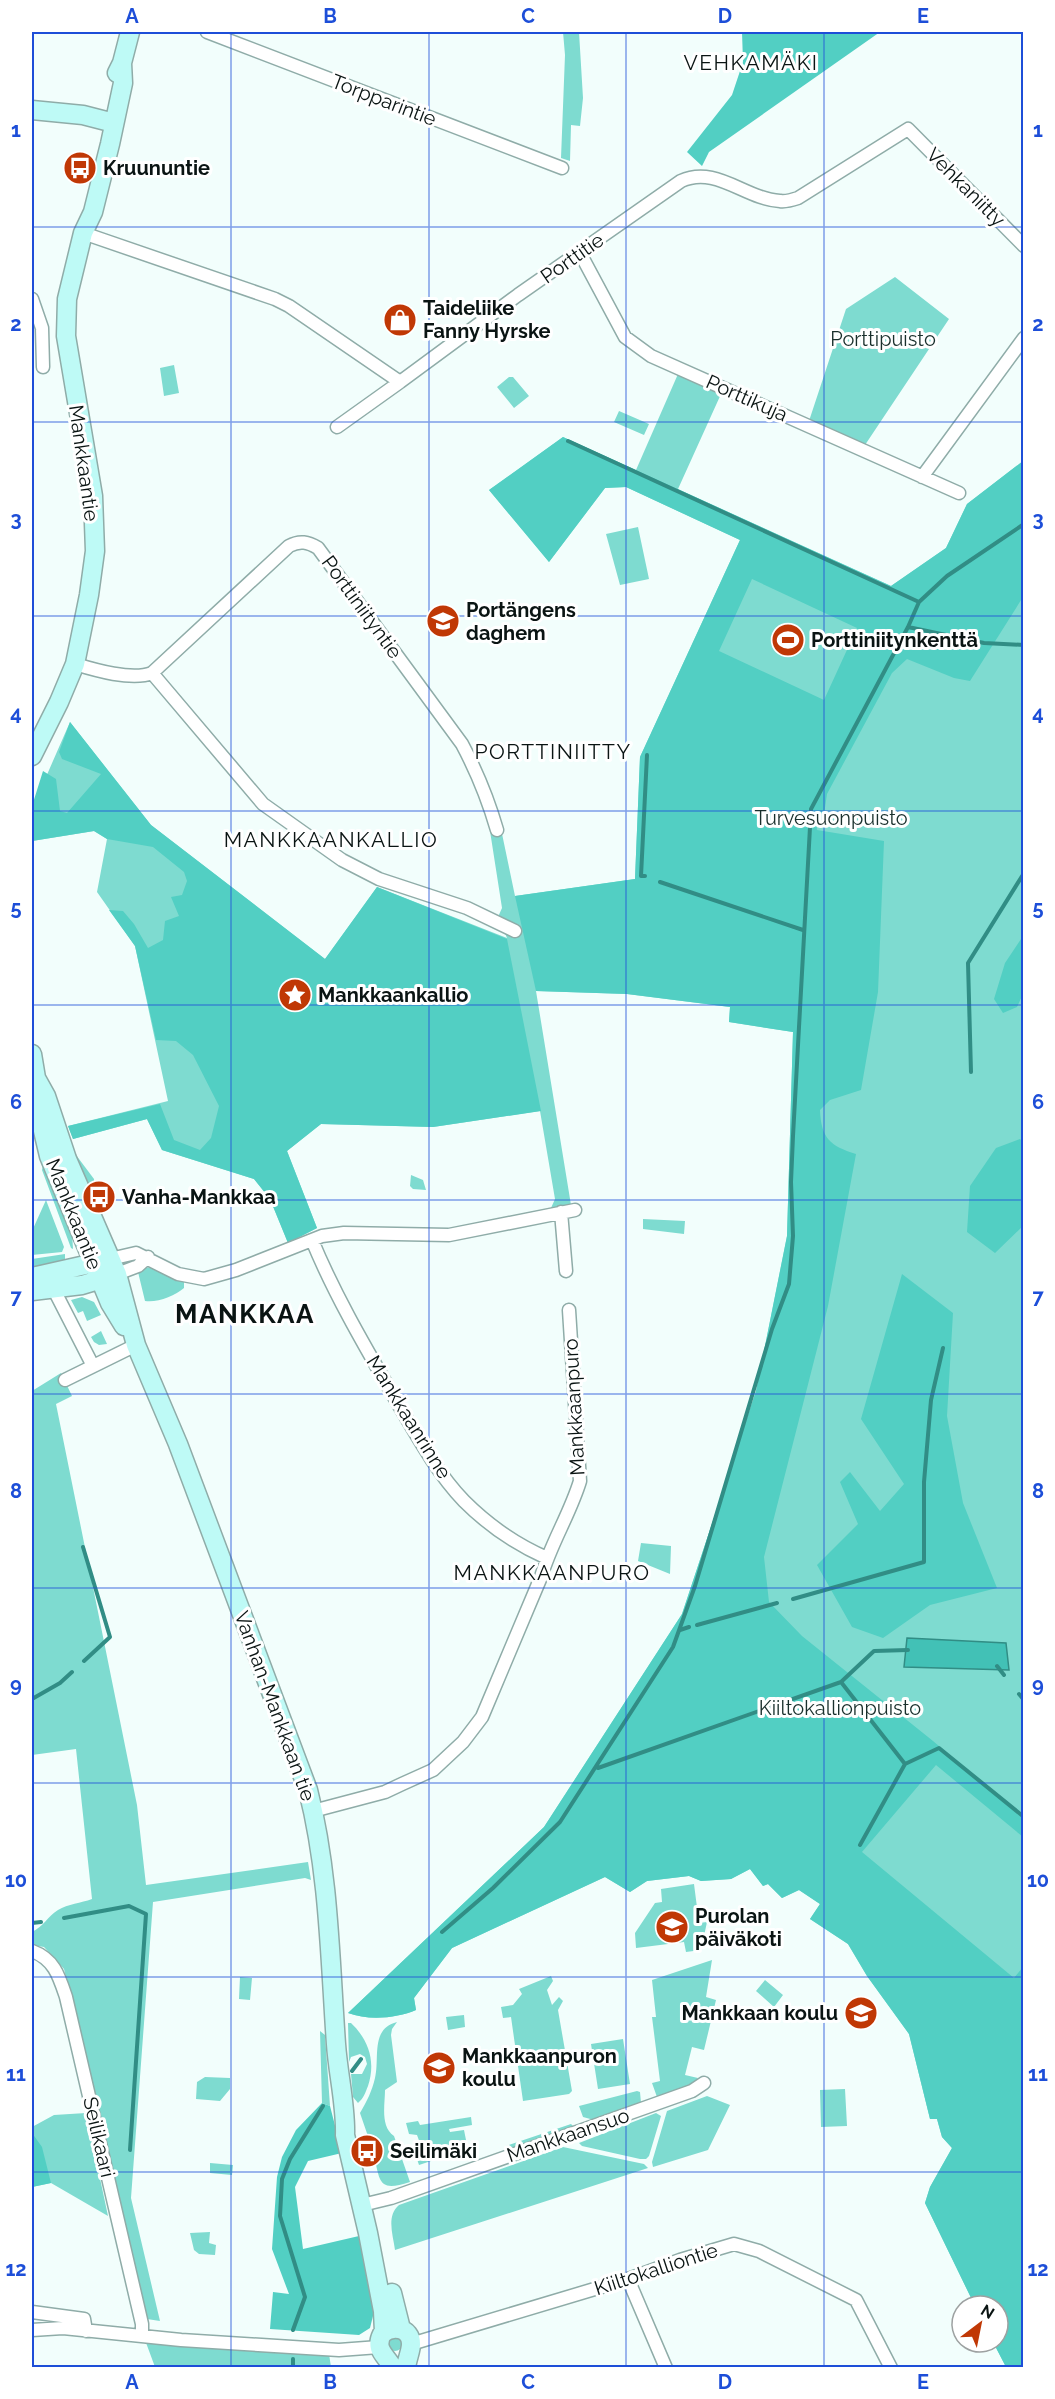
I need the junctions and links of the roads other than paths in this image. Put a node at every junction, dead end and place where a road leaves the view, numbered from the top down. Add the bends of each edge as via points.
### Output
1 (130, 32) edge
2 (207, 32) edge
3 (32, 110) edge
4 (109, 121) junction
5 (908, 129) joint
6 (562, 168) dead end
7 (83, 232) junction
8 (1023, 246) edge
9 (580, 253) junction
10 (32, 299) edge
11 (1023, 338) edge
12 (43, 367) dead end
13 (400, 382) junction
14 (336, 427) dead end
15 (922, 477) junction
16 (959, 493) dead end
17 (75, 664) junction
18 (152, 673) junction
19 (32, 756) edge
20 (497, 830) dead end
21 (515, 931) dead end
22 (32, 1054) edge
23 (575, 1210) dead end
24 (561, 1212) junction
25 (312, 1240) junction
26 (105, 1269) junction
27 (566, 1271) dead end
28 (44, 1280) edge
29 (32, 1291) edge
30 (569, 1310) dead end
31 (136, 1345) junction
32 (93, 1366) junction
33 (65, 1380) dead end
34 (547, 1558) junction
35 (313, 1811) junction
36 (32, 1951) edge
37 (704, 2083) dead end
38 (368, 2203) junction
39 (628, 2279) junction
40 (32, 2312) edge
41 (32, 2330) edge
42 (86, 2331) junction
43 (142, 2336) junction
44 (396, 2350) edge
45 (666, 2367) edge
46 (891, 2367) edge

1 - 4 main road, Mankkaantie via 122,63 123,83
2 - 6 street, Torpparintie
3 - 4 main road
4 - 7 main road, Mankkaantie via 95,205
5 - 8 street, Vehkaniitty
5 - 9 street, Porttitie via 827,182 782,202 707,176 693,176
7 - 13 street via 275,299
7 - 17 main road, Mankkaantie via 67,299 66,336 93,496 95,551
9 - 13 street, Porttitie
9 - 15 street, Porttikuja via 625,337 651,356
10 - 12 street via 42,328
11 - 15 street
13 - 14 street, Porttitie
15 - 16 street, Porttikuja
17 - 18 street via 136,676
17 - 19 main road, Mankkaantie
18 - 20 street, Porttiniityntie via 289,546 310,543 318,548 462,744 489,801
18 - 21 street via 263,804 342,860 379,879 467,908
22 - 26 main road, Mankkaantie via 36,1078 46,1096
23 - 24 street
24 - 25 street via 449,1235 344,1233
24 - 27 street
25 - 26 street via 204,1279 178,1274 136,1253
25 - 34 street, Mankkaanrinne via 355,1327 449,1483 482,1517 528,1550
26 - 28 main road
26 - 31 main road, Vanhan-Mankkaan tie via 110,1303
28 - 29 main road
28 - 32 street
30 - 34 street, Mankkaanpuro via 580,1481
31 - 32 street
31 - 35 main road, Vanhan-Mankkaan tie via 218,1549 301,1768
32 - 33 street
34 - 35 street, Mankkaanpuro via 482,1717 463,1742 433,1770 385,1792
35 - 38 main road, Vanhan-Mankkaan tie via 328,1927 345,2135
36 - 43 street, Seilikaari via 44,1956 57,1971 66,1997
37 - 38 street, Mankkaansuo via 692,2091
38 - 44 main road, Vanhan-Mankkaan tie via 395,2308
39 - 44 street, Kiiltokalliontie
39 - 45 street
39 - 46 street, Kiiltokalliontie via 734,2244 759,2251 856,2300
40 - 42 street via 84,2319
41 - 42 street
42 - 43 street
43 - 44 street via 339,2350

